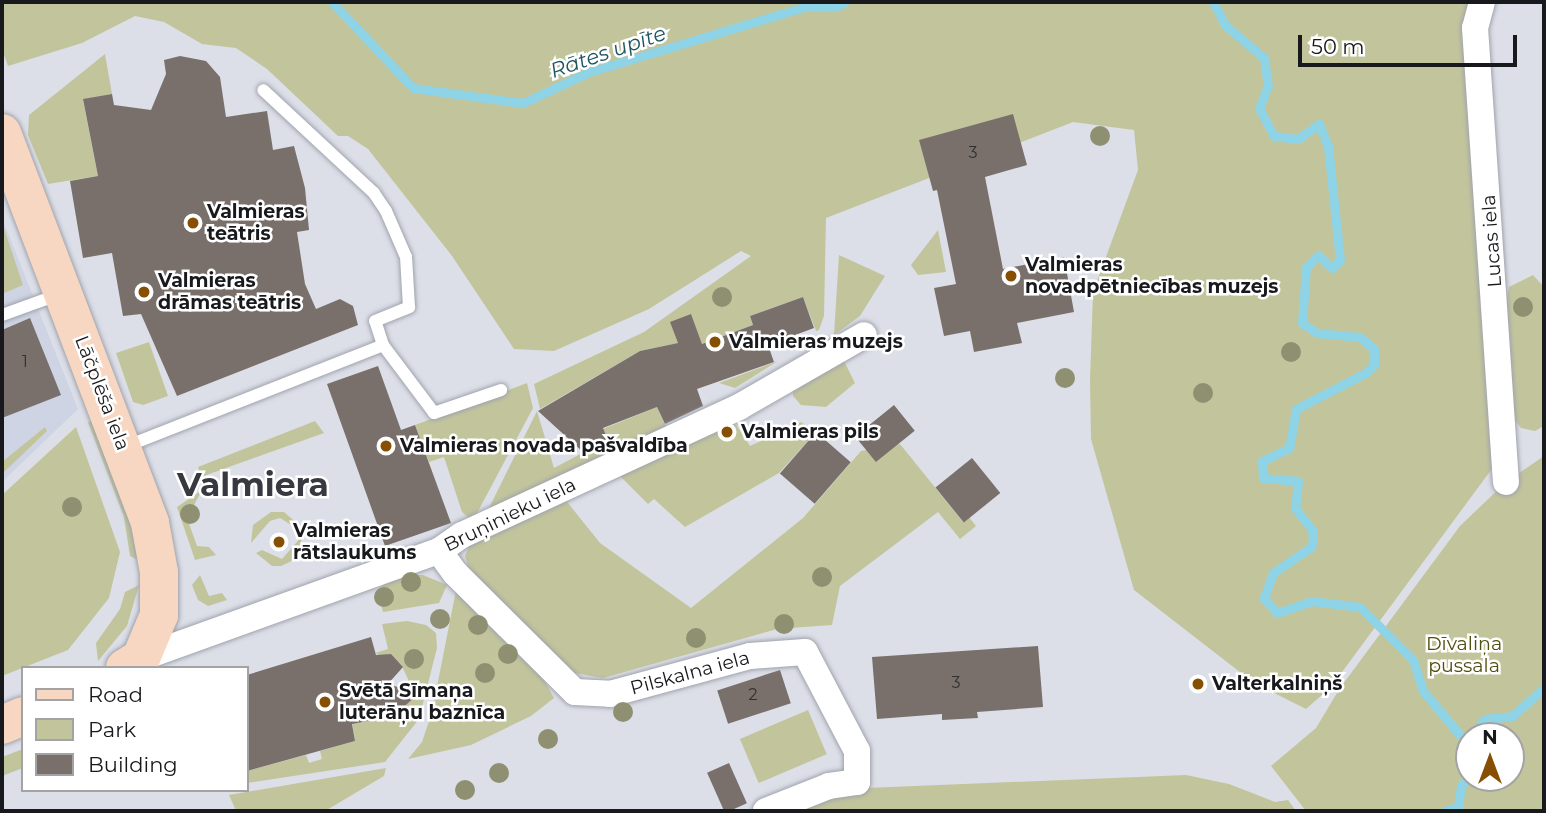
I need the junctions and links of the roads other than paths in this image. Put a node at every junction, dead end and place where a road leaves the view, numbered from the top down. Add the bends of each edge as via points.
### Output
1 (1482, 2) edge
2 (263, 90) dead end
3 (2, 133) edge
4 (64, 293) junction
5 (2, 315) edge
6 (864, 335) dead end
7 (383, 345) junction
8 (501, 390) dead end
9 (123, 447) junction
10 (1506, 482) dead end
11 (439, 551) junction
12 (133, 663) edge
13 (21, 717) edge
14 (2, 725) edge
15 (766, 811) edge

1 - 10 street, Lucas iela via 1475,28
2 - 7 lane via 374,193 386,211 406,257 409,307 375,321
3 - 4 main road, Lāčplēša iela
4 - 5 lane
4 - 9 main road, Lāčplēša iela
6 - 11 street, Bruņinieku iela via 739,407 464,534
7 - 8 lane via 434,413
7 - 9 lane
9 - 12 main road, Lāčplēša iela via 150,523 159,572 159,615
11 - 12 street, Bruņinieku iela
11 - 15 street, Pilskalna iela via 455,573 575,692 610,694 750,656 805,652 857,751 857,782 829,786
13 - 14 main road

